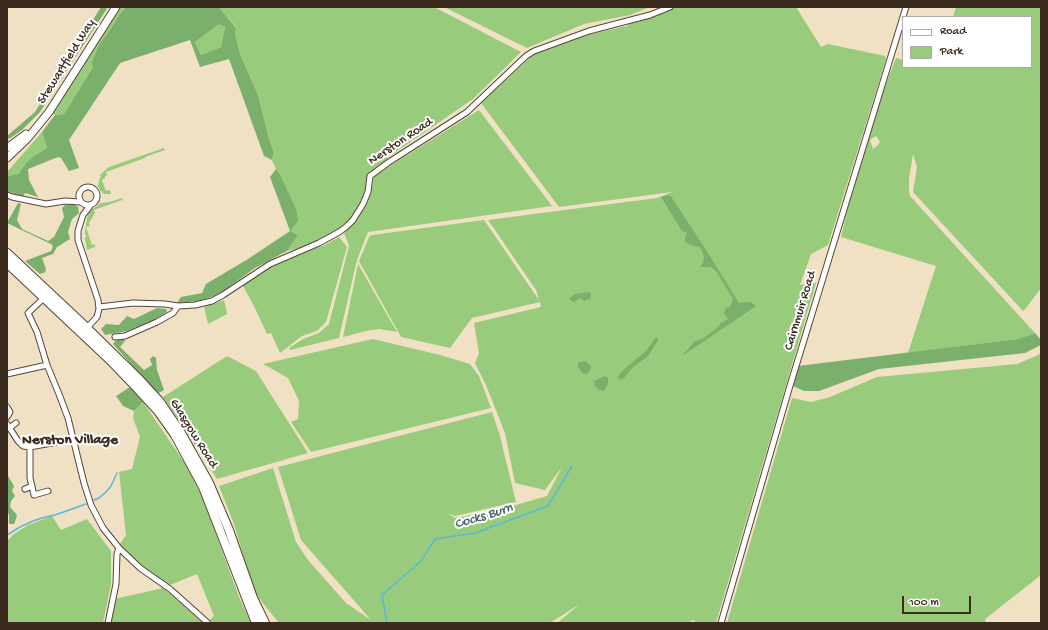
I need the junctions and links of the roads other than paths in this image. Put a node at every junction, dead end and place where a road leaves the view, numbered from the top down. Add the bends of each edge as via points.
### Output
1 (116, 7) edge
2 (670, 7) edge
3 (902, 20) edge
4 (36, 128) junction
5 (7, 148) edge
6 (7, 158) edge
7 (78, 195) junction
8 (9, 197) edge
9 (65, 201) junction
10 (80, 202) junction
11 (90, 206) junction
12 (84, 215) junction
13 (7, 253) edge
14 (7, 263) edge
15 (47, 295) junction
16 (178, 306) junction
17 (99, 307) junction
18 (84, 331) junction
19 (114, 337) dead end
20 (47, 365) junction
21 (7, 374) edge
22 (7, 407) edge
23 (7, 417) edge
24 (16, 423) dead end
25 (8, 426) edge
26 (73, 439) junction
27 (30, 447) junction
28 (32, 486) junction
29 (25, 489) dead end
30 (48, 491) dead end
31 (119, 548) junction
32 (108, 623) edge
33 (208, 623) edge
34 (256, 623) edge
35 (265, 623) edge
36 (721, 623) edge

1 - 4 street, Stewartfield Way via 49,112
2 - 16 street, Nerston Road via 650,15 588,30 534,51 467,112 370,176 363,204 346,227 319,243 270,264 212,301 194,306
3 - 36 street, Cairnmuir Road via 787,396
4 - 5 street, Stewartfield Way
4 - 6 street, Stewartfield Way
7 - 9 street
7 - 10 street
7 - 11 street via 85,187 94,189 97,198
8 - 9 street via 46,204
9 - 10 street
10 - 11 street
10 - 12 street
11 - 12 street
12 - 17 street via 78,240
13 - 15 main road, Glasgow Road
14 - 15 main road, Glasgow Road
15 - 18 main road, Glasgow Road
15 - 20 street via 28,313
16 - 17 street, Nerston Road via 133,303
16 - 19 street via 173,313 157,322 125,336
17 - 18 street via 97,317
18 - 34 main road, Glasgow Road via 158,410 175,435 203,487
18 - 35 main road, Glasgow Road via 142,382 160,402 181,434 209,483
20 - 21 street
20 - 26 street via 68,418
22 - 23 street via 10,412
24 - 25 street
25 - 27 street via 23,446
26 - 27 street
26 - 31 street via 91,505 103,528
27 - 28 street
28 - 29 street
28 - 30 street via 34,494
31 - 32 street via 116,584
31 - 33 street

